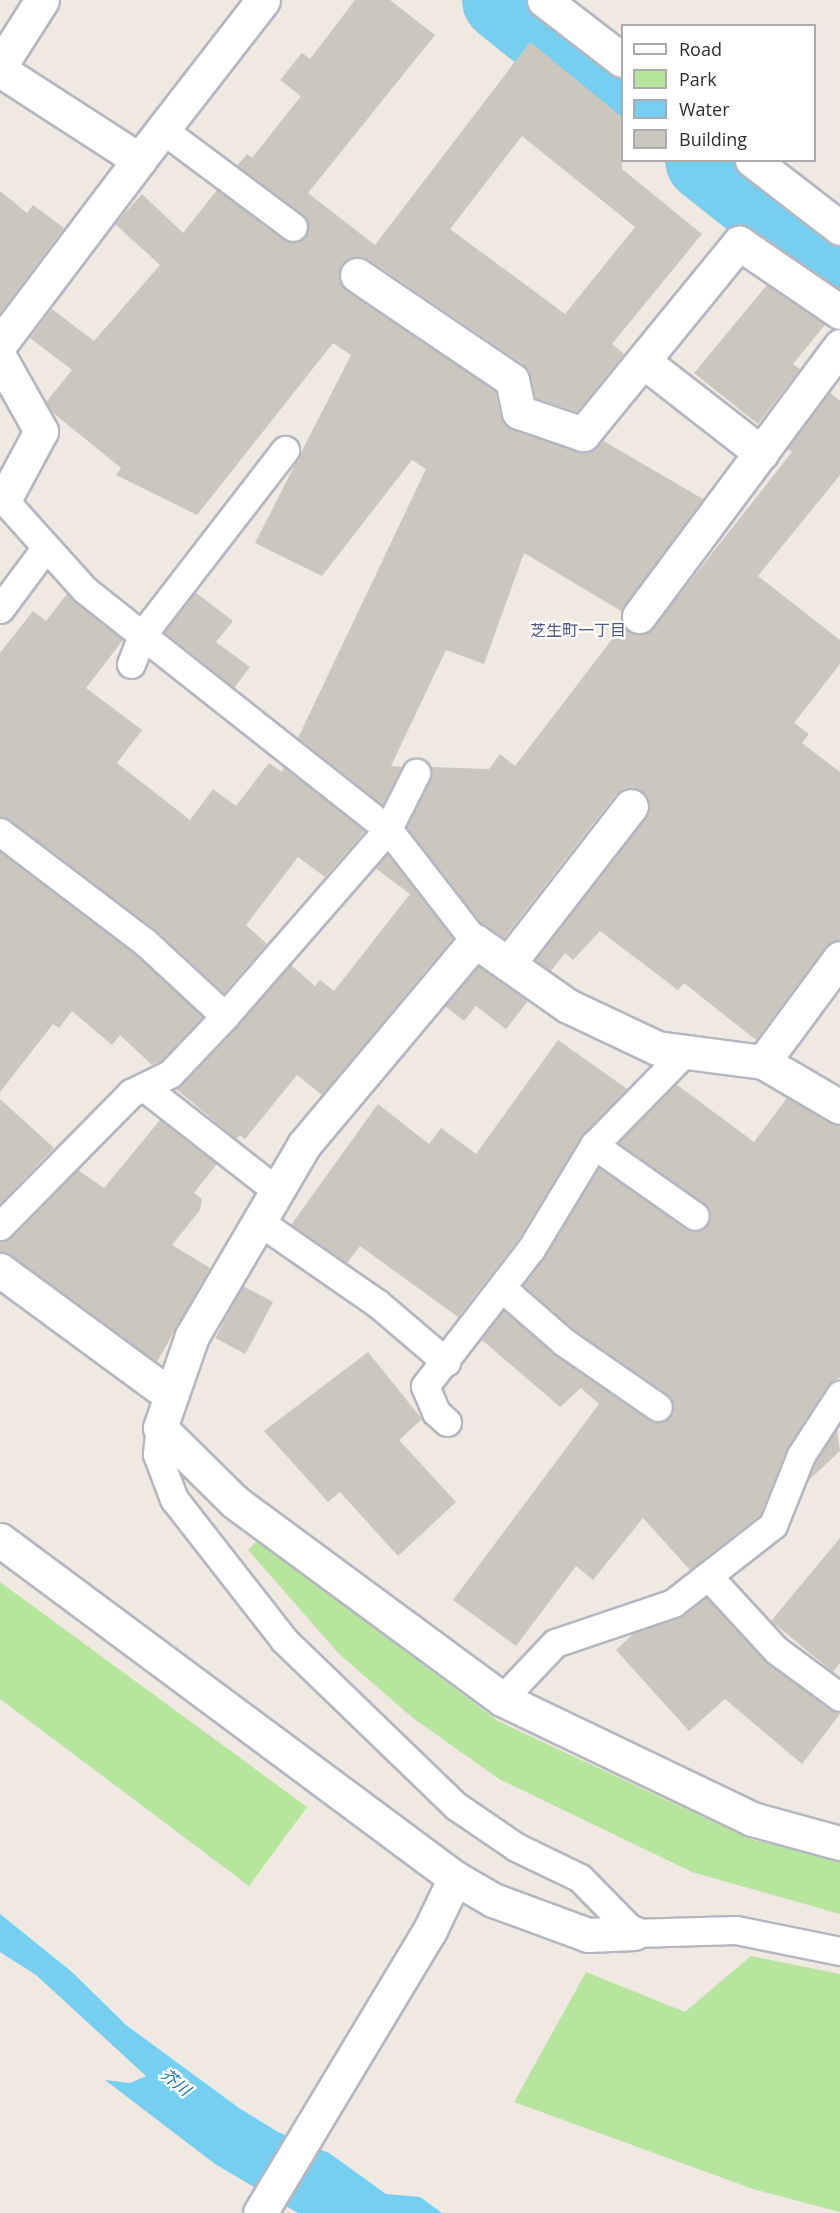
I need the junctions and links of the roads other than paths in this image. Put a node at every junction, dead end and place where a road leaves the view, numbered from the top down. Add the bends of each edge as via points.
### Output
1 (42, 0) edge
2 (263, 0) edge
3 (544, 0) edge
4 (621, 59) edge
5 (0, 68) edge
6 (163, 130) junction
7 (139, 160) junction
8 (755, 162) edge
9 (293, 227) dead end
10 (840, 228) edge
11 (357, 275) dead end
12 (840, 312) edge
13 (0, 344) edge
14 (840, 346) edge
15 (0, 358) edge
16 (643, 361) junction
17 (285, 450) dead end
18 (761, 453) junction
19 (4, 500) joint
20 (46, 546) junction
21 (0, 609) edge
22 (639, 616) dead end
23 (142, 635) junction
24 (131, 664) dead end
25 (416, 773) dead end
26 (631, 806) dead end
27 (388, 829) junction
28 (0, 832) edge
29 (475, 940) junction
30 (840, 958) edge
31 (508, 964) junction
32 (225, 1016) junction
33 (684, 1052) junction
34 (763, 1062) junction
35 (144, 1087) junction
36 (840, 1107) edge
37 (594, 1145) junction
38 (276, 1190) junction
39 (695, 1216) dead end
40 (257, 1220) junction
41 (0, 1226) edge
42 (0, 1270) edge
43 (503, 1289) junction
44 (446, 1362) junction
45 (169, 1394) junction
46 (840, 1395) edge
47 (658, 1407) dead end
48 (447, 1422) dead end
49 (160, 1428) junction
50 (0, 1540) edge
51 (708, 1576) junction
52 (840, 1697) edge
53 (502, 1699) junction
54 (840, 1843) edge
55 (454, 1878) junction
56 (634, 1933) junction
57 (840, 1951) edge
58 (260, 2213) edge

1 - 5 street
2 - 6 street
3 - 4 street
5 - 7 street
6 - 7 street
6 - 9 lane
7 - 13 street
8 - 10 street
11 - 16 street via 512,380 519,412 583,434
12 - 16 street via 739,243
14 - 18 street
15 - 19 street via 41,431
16 - 18 street
17 - 23 lane
18 - 22 street
19 - 20 lane
20 - 21 lane
20 - 23 lane via 85,590
23 - 24 lane
23 - 27 lane
25 - 27 lane
26 - 31 street
27 - 29 lane
27 - 32 lane
28 - 32 lane via 145,942
29 - 31 street
29 - 38 street via 304,1144
30 - 34 street
31 - 33 street via 568,1006 657,1048
32 - 35 lane via 170,1074
33 - 34 street
33 - 37 lane
34 - 36 street
35 - 38 lane
35 - 41 lane via 131,1094
37 - 39 lane
37 - 43 lane
38 - 40 street
40 - 44 lane via 376,1303
40 - 45 street via 192,1336
42 - 45 street
43 - 44 lane
43 - 47 lane via 564,1342
44 - 48 lane via 425,1386 435,1412
45 - 49 street
46 - 51 lane via 801,1455 773,1525
49 - 53 street via 235,1502
49 - 56 lane via 157,1454 174,1499 284,1640 456,1806 516,1847 580,1878
50 - 55 street
51 - 52 lane via 776,1650
51 - 53 lane via 674,1603 555,1643
53 - 54 street via 752,1819
55 - 56 street via 493,1900 588,1935
55 - 58 street via 430,1930
56 - 57 lane via 736,1930

